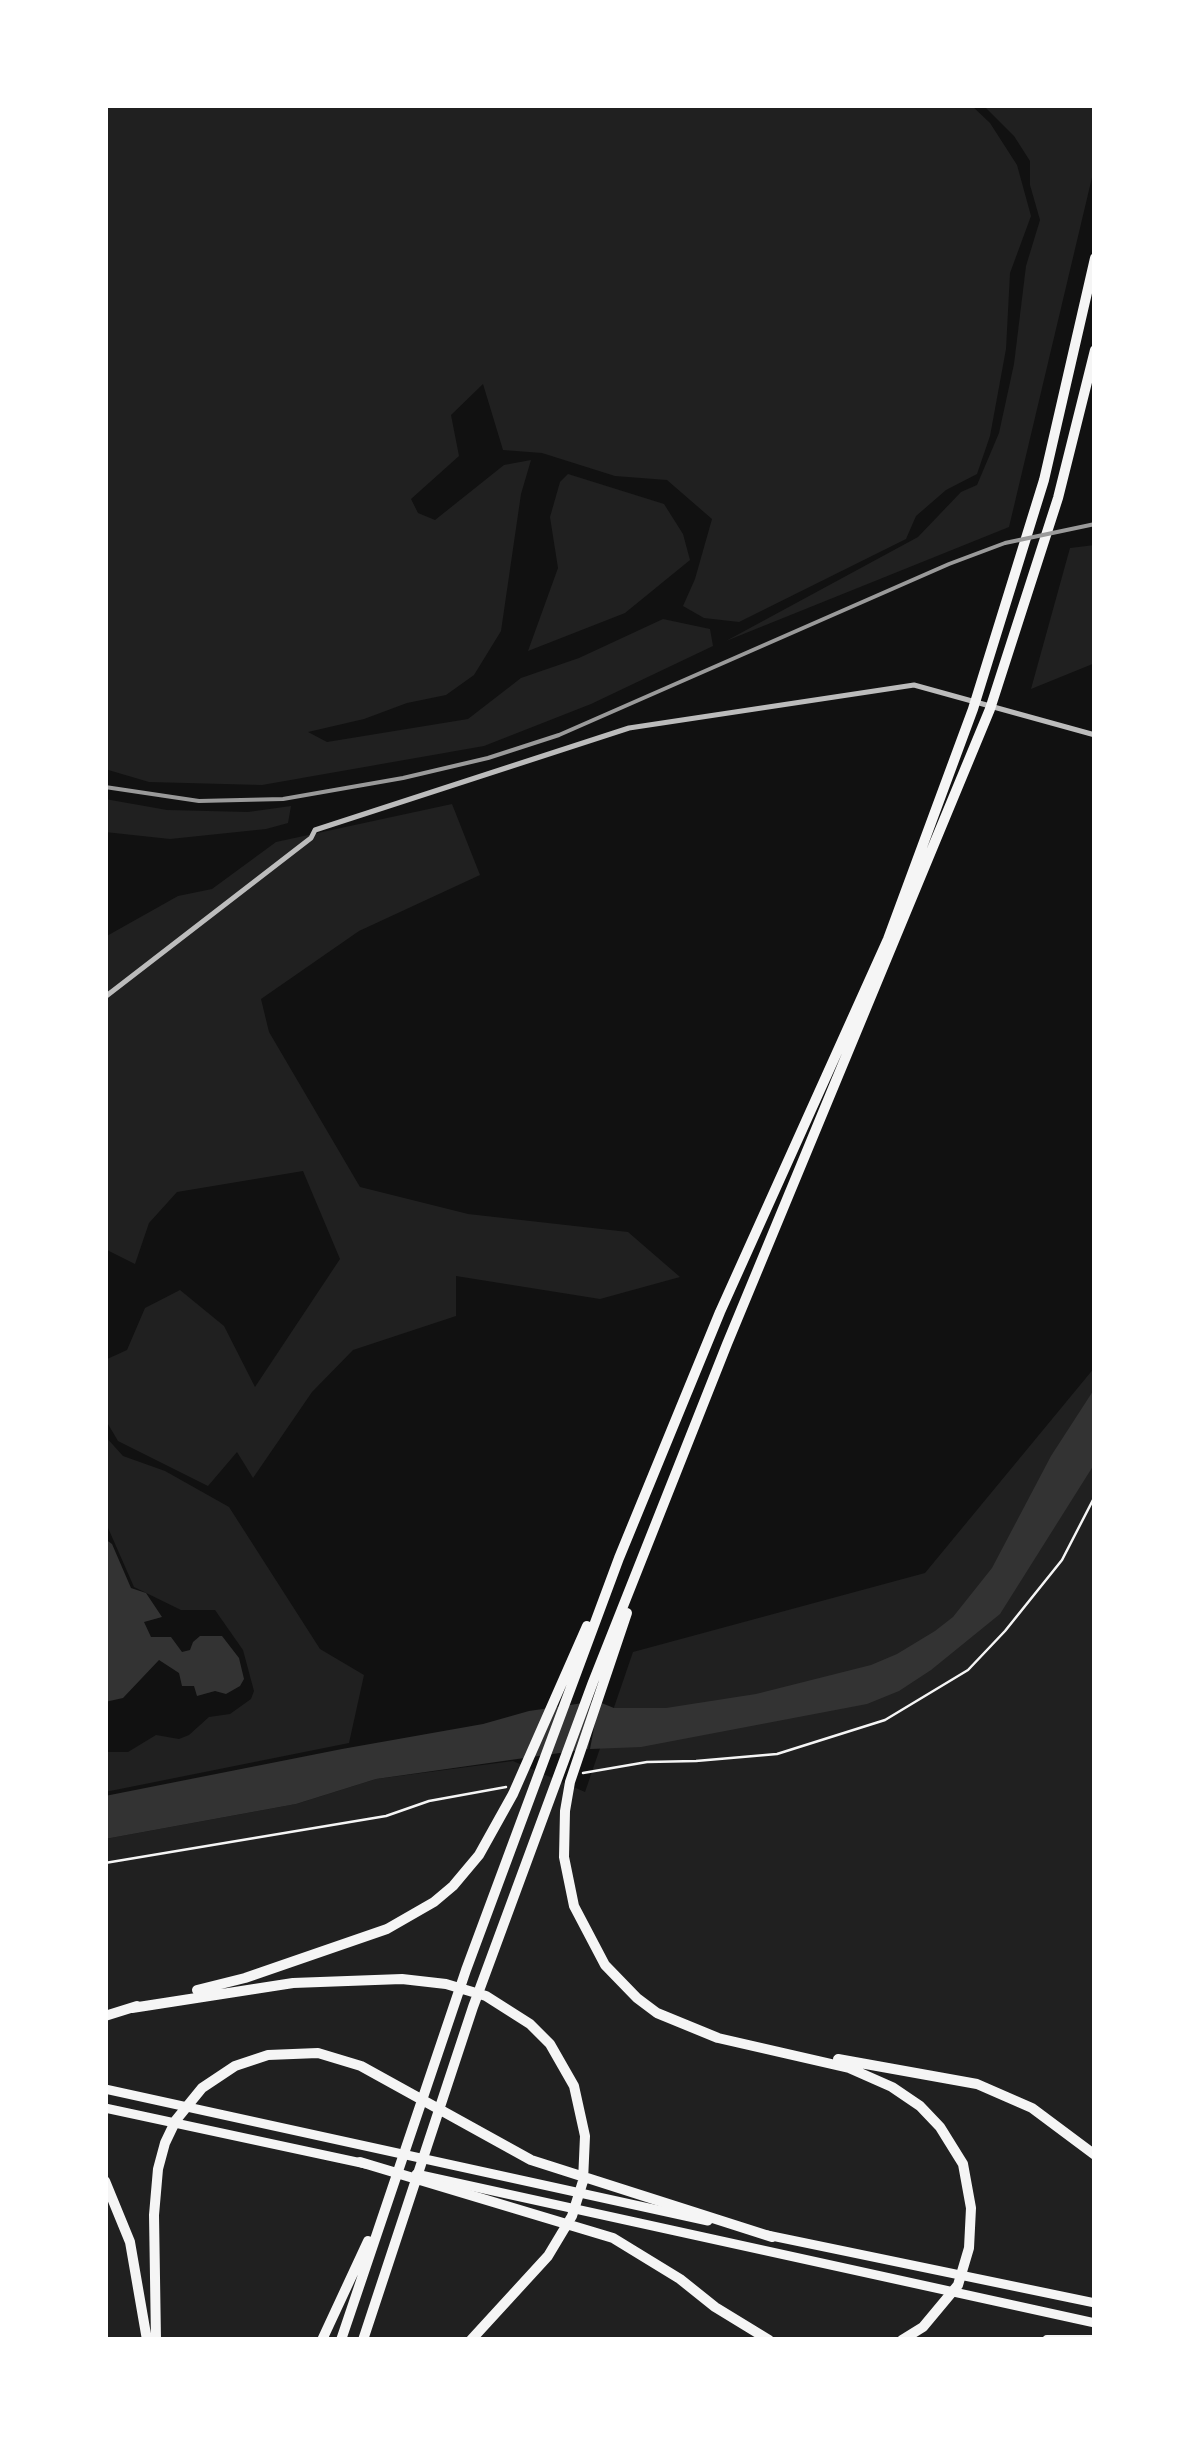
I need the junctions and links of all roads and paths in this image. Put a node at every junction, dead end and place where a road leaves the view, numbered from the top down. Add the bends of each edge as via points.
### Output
1 (1095, 258) edge
2 (1095, 350) edge
3 (1095, 735) edge
4 (105, 997) edge
5 (1095, 1496) edge
6 (619, 1558) junction
7 (598, 1681) junction
8 (572, 1779) junction
9 (521, 1789) junction
10 (105, 1863) edge
11 (132, 2008) junction
12 (105, 2016) edge
13 (763, 2047) junction
14 (105, 2089) edge
15 (105, 2108) edge
16 (1095, 2155) edge
17 (360, 2162) junction
18 (105, 2181) edge
19 (380, 2218) junction
20 (772, 2236) junction
21 (1095, 2304) edge
22 (1095, 2323) edge
23 (146, 2340) edge
24 (156, 2340) edge
25 (322, 2340) edge
26 (342, 2340) edge
27 (363, 2340) edge
28 (472, 2340) edge
29 (769, 2340) edge
30 (902, 2340) edge
31 (1046, 2340) edge
32 (1095, 2340) edge

1 - 6 highway via 1044,480 973,708 888,939 720,1312
2 - 7 highway via 1058,498 990,710 670,1483
3 - 4 street via 914,685 629,728 315,830
5 - 8 path via 1062,1560 968,1670 885,1720 778,1754 646,1762
6 - 9 highway via 558,1688
6 - 9 highway via 572,1685
7 - 8 highway
7 - 27 highway via 484,1977
8 - 13 highway via 563,1835 568,1884 581,1926 605,1965 637,1998 674,2022
9 - 10 path
9 - 11 highway via 468,1869 412,1916 262,1973
9 - 19 highway
11 - 12 highway
11 - 28 highway via 293,1982 432,1982 486,1996 530,2024 564,2065 580,2104 586,2160 578,2200 548,2256
13 - 16 highway via 976,2084 1032,2108
13 - 30 highway via 849,2068 892,2087 920,2106 964,2164 972,2208 958,2285 923,2328
14 - 20 main road
15 - 17 main road
17 - 22 main road
17 - 29 highway via 614,2238
18 - 23 highway via 130,2242
19 - 25 highway
19 - 26 highway
20 - 21 main road
20 - 24 highway via 531,2160 378,2073 335,2057 283,2052 230,2069 202,2088 170,2130 154,2215
31 - 32 highway

